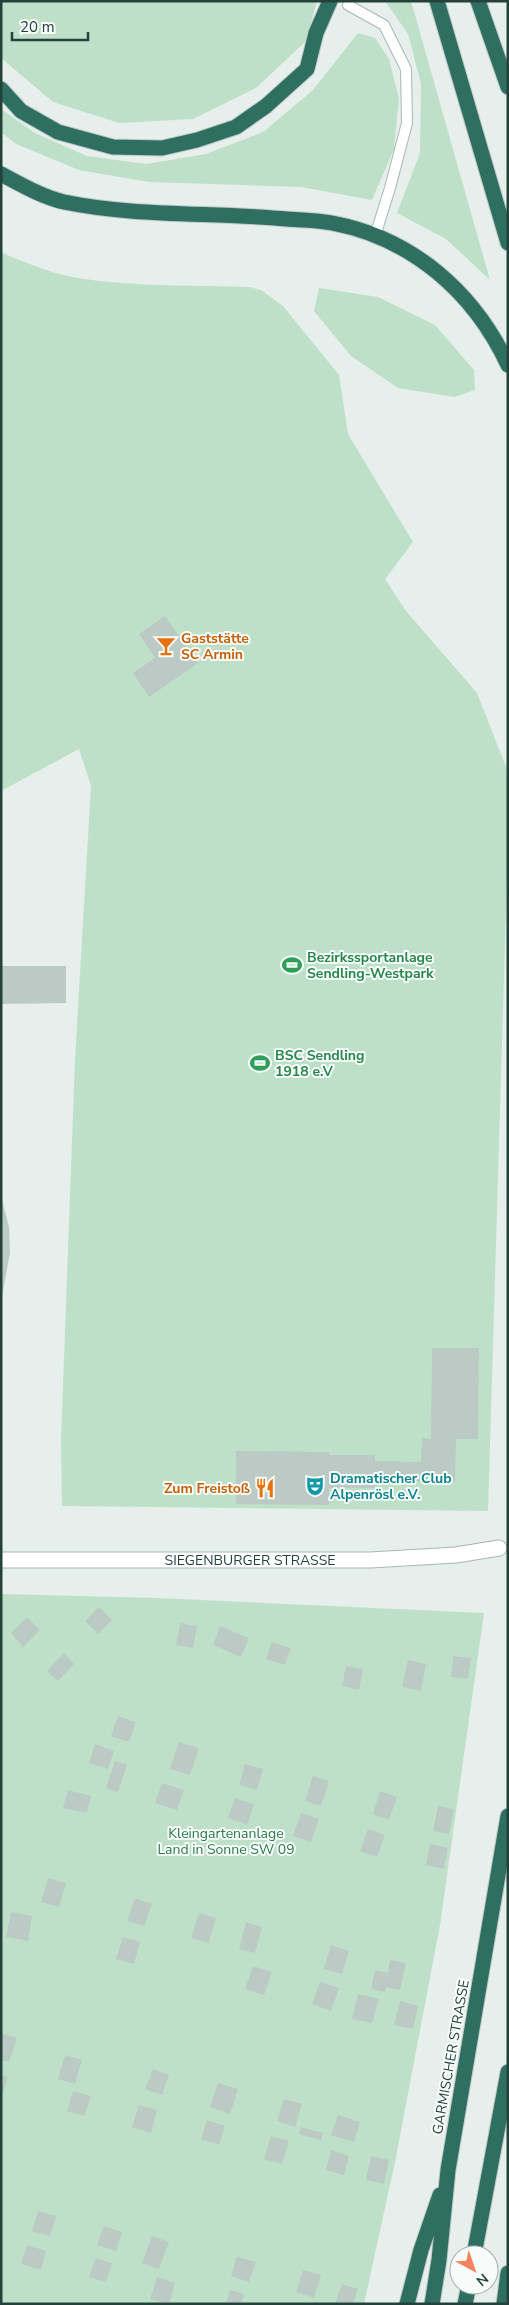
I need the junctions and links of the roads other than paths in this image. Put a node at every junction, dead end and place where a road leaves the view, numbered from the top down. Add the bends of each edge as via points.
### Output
1 (330, 1) edge
2 (437, 1) edge
3 (478, 1) edge
4 (348, 5) dead end
5 (508, 87) edge
6 (1, 89) edge
7 (1, 174) edge
8 (375, 236) junction
9 (508, 242) edge
10 (508, 365) edge
11 (499, 1548) dead end
12 (1, 1560) edge
13 (508, 1816) edge
14 (508, 2072) edge
15 (448, 2170) junction
16 (476, 2245) edge
17 (508, 2273) edge
18 (407, 2304) edge
19 (432, 2304) edge
20 (504, 2304) edge

1 - 6 highway via 316,34 307,70 236,127 197,140 162,148 114,147 58,132 21,111
2 - 9 highway
3 - 5 highway
4 - 8 lane via 384,25 406,69 407,123
7 - 8 highway via 62,201 134,212 242,214 332,223
8 - 10 highway via 415,255 450,282 496,338
11 - 12 street, SIEGENBURGER STRASSE via 456,1555 370,1560
13 - 15 highway, GARMISCHER STRASSE
14 - 16 highway
15 - 18 highway
15 - 19 highway, GARMISCHER STRASSE
17 - 20 highway

